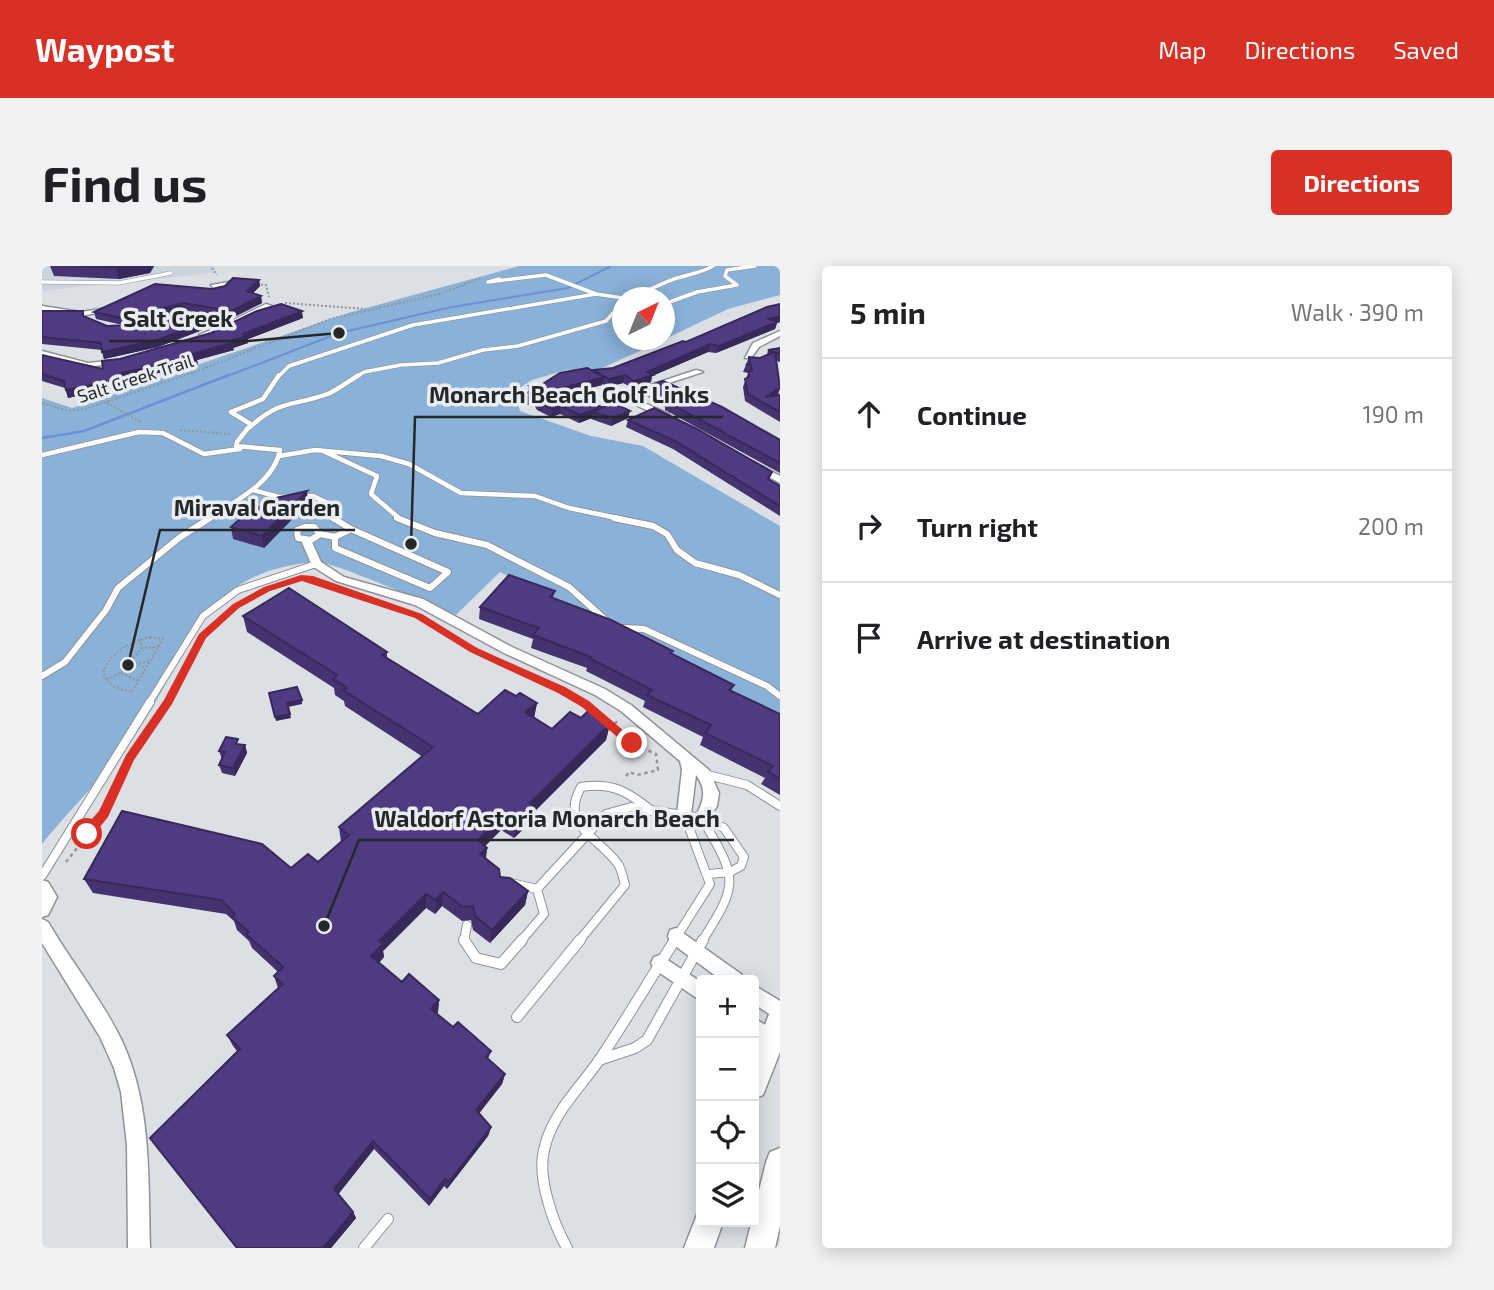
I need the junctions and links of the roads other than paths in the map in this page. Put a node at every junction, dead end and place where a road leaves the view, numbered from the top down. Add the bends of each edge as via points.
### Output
1 (713, 266) edge
2 (755, 266) edge
3 (171, 273) dead end
4 (499, 279) dead end
5 (42, 282) edge
6 (659, 287) edge
7 (596, 294) junction
8 (612, 296) edge
9 (675, 300) edge
10 (119, 306) edge
11 (42, 308) edge
12 (255, 313) edge
13 (612, 314) edge
14 (162, 319) edge
15 (230, 323) junction
16 (780, 333) edge
17 (197, 339) edge
18 (42, 353) edge
19 (748, 356) edge
20 (131, 360) edge
21 (699, 372) dead end
22 (674, 420) edge
23 (250, 427) junction
24 (244, 449) junction
25 (323, 451) junction
26 (42, 455) edge
27 (279, 456) junction
28 (747, 460) edge
29 (780, 480) edge
30 (253, 490) junction
31 (351, 529) junction
32 (320, 534) junction
33 (335, 537) junction
34 (306, 540) junction
35 (316, 564) junction
36 (780, 595) edge
37 (42, 676) edge
38 (780, 696) edge
39 (687, 766) junction
40 (704, 774) junction
41 (780, 806) edge
42 (652, 811) junction
43 (684, 814) junction
44 (702, 818) junction
45 (586, 834) junction
46 (730, 872) junction
47 (709, 874) junction
48 (42, 876) edge
49 (42, 887) edge
50 (502, 887) edge
51 (537, 889) junction
52 (42, 911) edge
53 (467, 925) dead end
54 (42, 927) edge
55 (676, 936) junction
56 (695, 950) junction
57 (660, 963) junction
58 (728, 975) edge
59 (680, 979) junction
60 (696, 989) edge
61 (759, 998) edge
62 (780, 1013) edge
63 (517, 1017) dead end
64 (771, 1032) edge
65 (599, 1060) junction
66 (759, 1070) edge
67 (780, 1161) edge
68 (388, 1219) dead end
69 (706, 1227) edge
70 (139, 1248) edge
71 (364, 1248) edge
72 (567, 1248) edge
73 (699, 1248) edge
74 (760, 1248) edge

1 - 6 lane
2 - 9 lane via 727,270 725,276 737,285
3 - 5 lane via 119,282
4 - 7 lane via 546,275
7 - 8 lane
7 - 23 lane via 413,325 289,366 278,373 269,395 231,412
10 - 11 street via 91,317
12 - 15 street
13 - 23 lane via 606,321 518,346 364,372 329,393 277,407
14 - 15 street via 196,314
15 - 17 street
16 - 19 street via 757,345
18 - 20 street via 88,365
21 - 22 street via 621,396
23 - 24 lane, bridge via 237,442 236,446
24 - 26 lane via 204,454 163,433 139,432
24 - 27 lane via 280,450
25 - 27 lane
25 - 36 lane via 400,460 461,493 534,496 653,526 695,563 739,575
25 - 38 lane via 377,476 371,494 397,519 483,544 567,583 610,624 644,629
27 - 30 lane
28 - 29 street
30 - 31 lane via 281,497 295,493 319,498 332,505 332,520
30 - 37 lane via 140,566 118,588 65,662
31 - 33 lane
31 - 33 lane via 448,572 430,588 335,548
32 - 33 lane
32 - 34 lane
32 - 34 lane via 314,527 301,528 296,536
34 - 35 street
35 - 39 street via 340,579 419,602 600,692 626,708
35 - 48 lane via 238,590 203,616
39 - 40 street
39 - 43 street
40 - 41 lane via 747,785
40 - 44 street via 712,793
42 - 43 lane
42 - 45 lane via 631,807 606,814
42 - 45 lane via 606,781 581,787 573,796 571,809
43 - 44 lane
43 - 47 lane via 688,834
44 - 46 lane
44 - 46 lane via 724,828 738,845 744,857 741,866
45 - 51 lane
45 - 63 lane via 620,867 625,885
46 - 47 lane
46 - 56 lane via 726,904
47 - 55 lane via 704,897
49 - 52 street via 48,897
50 - 51 lane via 512,883
51 - 53 lane via 544,914 501,964 476,958 464,941
54 - 70 street via 116,1047 127,1075 134,1125
55 - 56 street
55 - 57 lane
56 - 58 street
56 - 59 lane
57 - 59 street
57 - 65 lane
59 - 60 street
59 - 65 lane via 646,1040
61 - 62 street
64 - 66 main road
65 - 72 lane via 559,1111 543,1151 546,1194
67 - 74 main road
68 - 71 lane
69 - 73 main road

